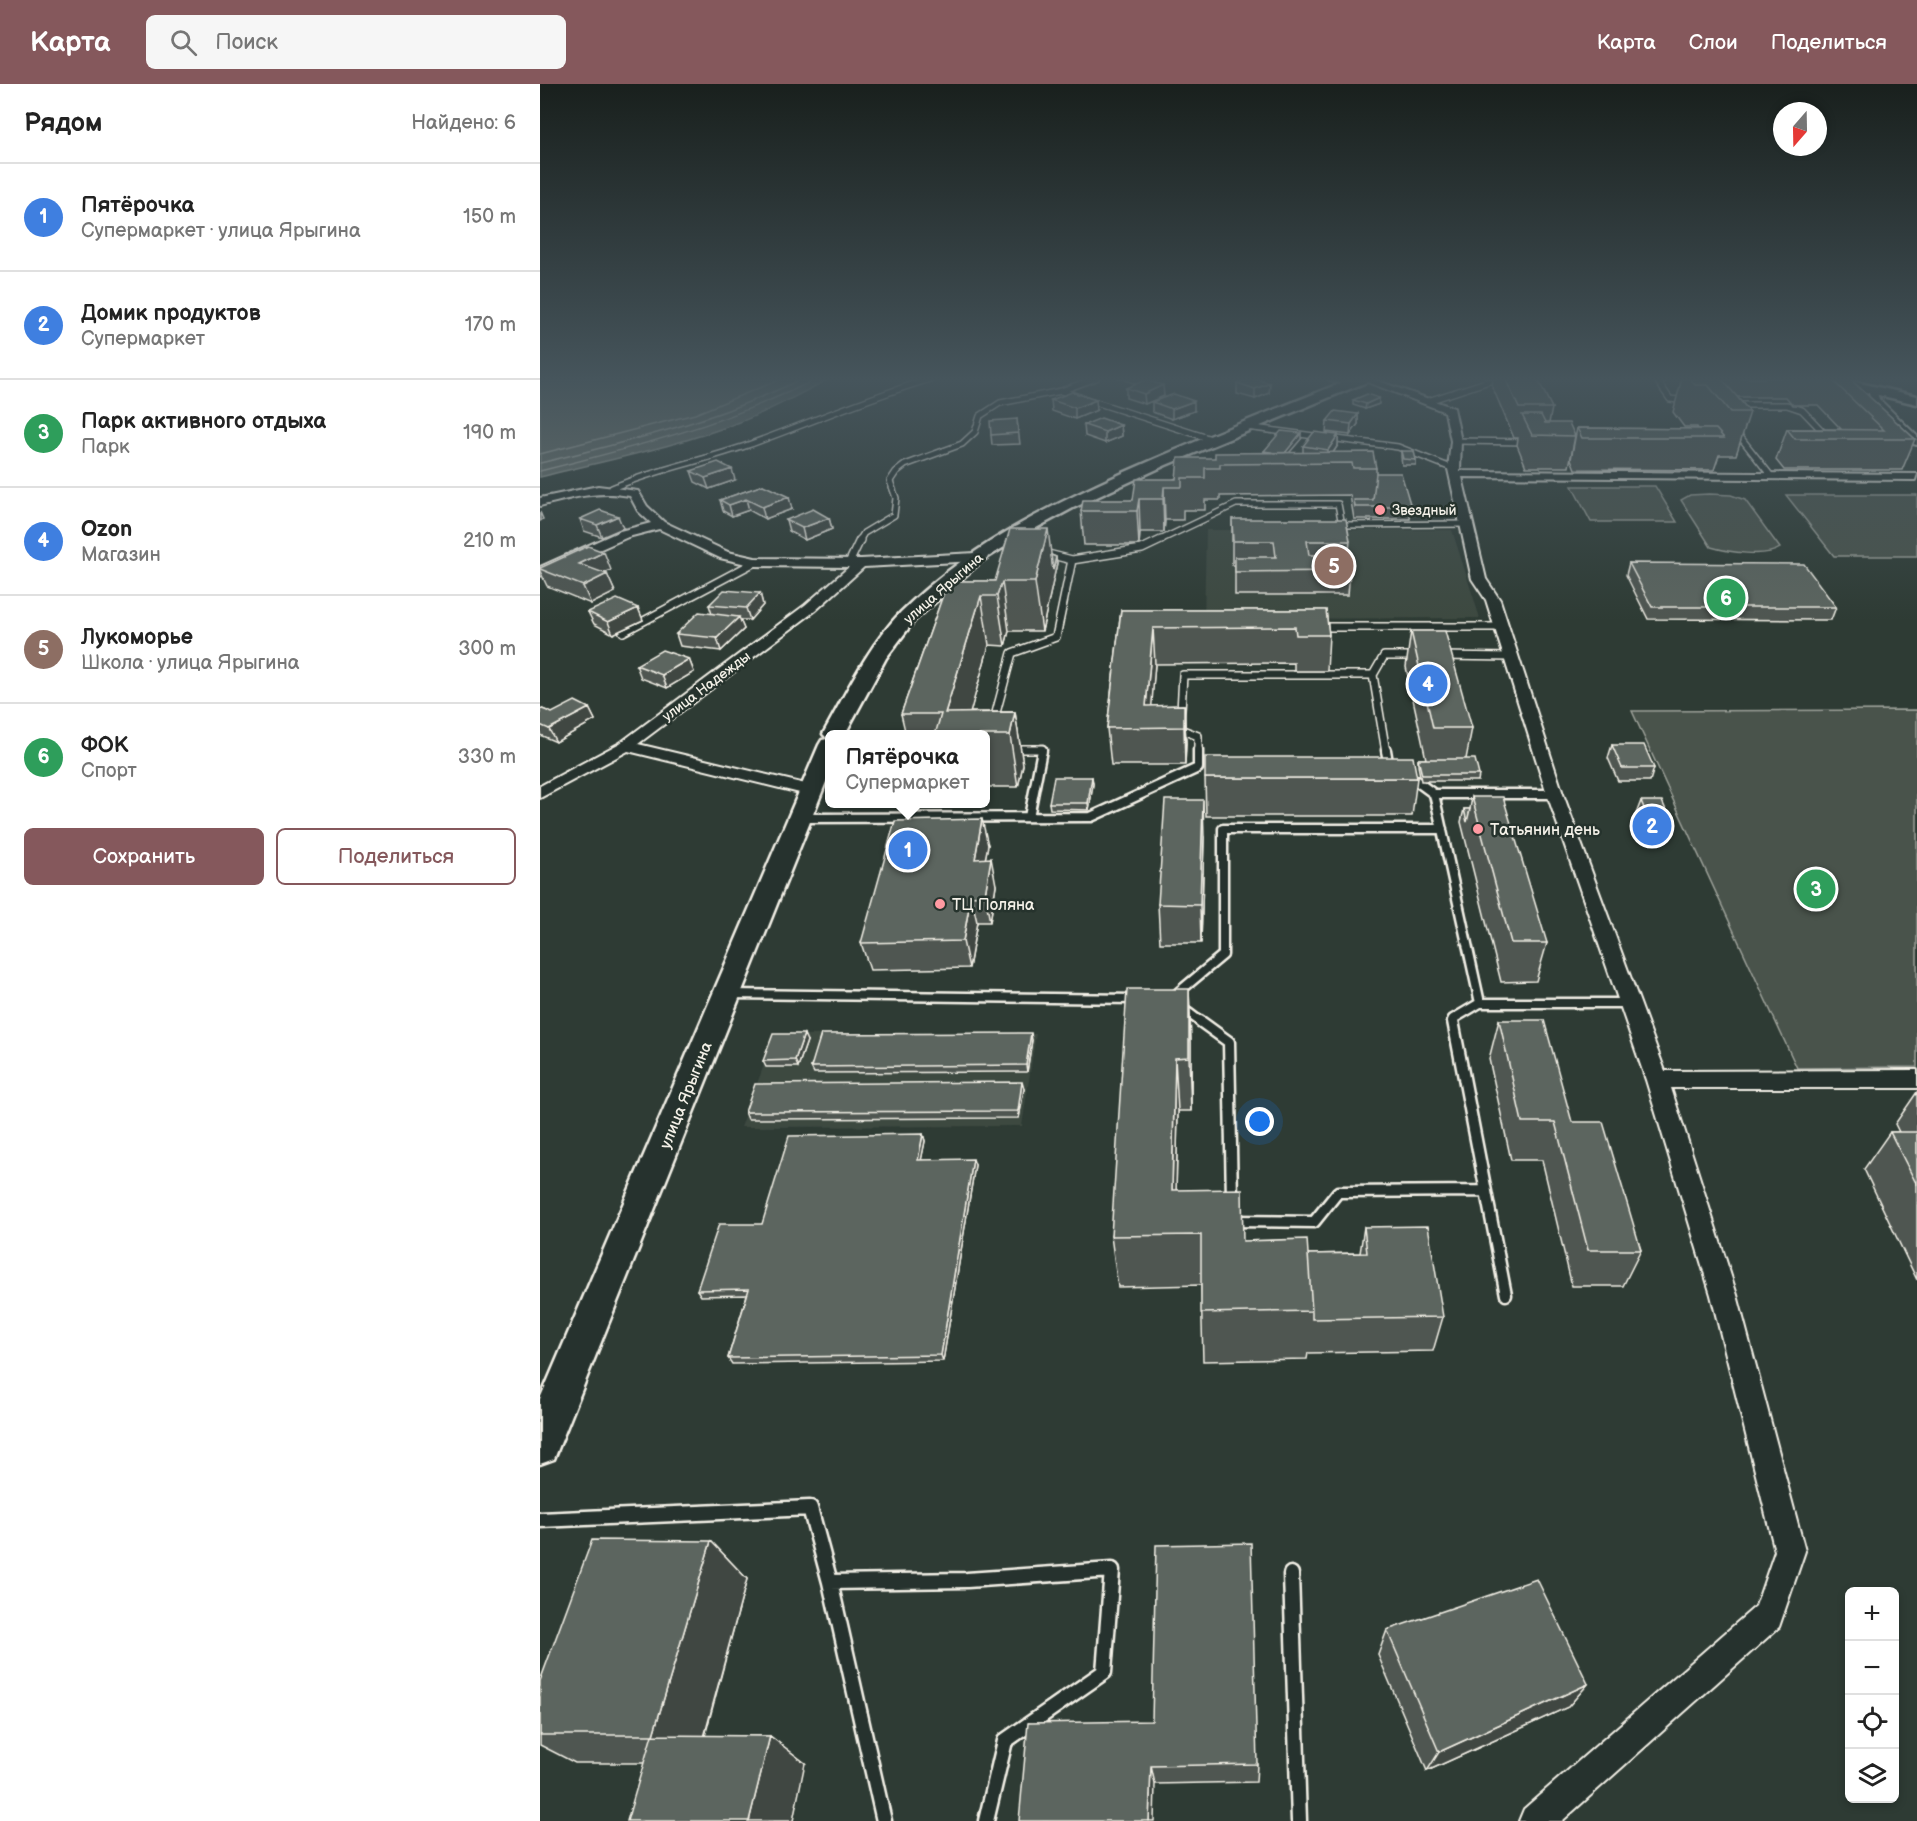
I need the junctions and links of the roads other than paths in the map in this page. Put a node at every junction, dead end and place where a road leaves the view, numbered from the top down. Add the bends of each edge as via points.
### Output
1 (699, 459) edge
2 (923, 459) edge
3 (1171, 459) edge
4 (1425, 459) edge
5 (1455, 459) edge
6 (1758, 459) edge
7 (1455, 472) junction
8 (1771, 476) junction
9 (1916, 477) edge
10 (612, 488) junction
11 (540, 502) edge
12 (1467, 524) junction
13 (660, 525) junction
14 (1037, 552) edge
15 (976, 557) junction
16 (1072, 560) junction
17 (755, 562) junction
18 (855, 563) junction
19 (540, 572) edge
20 (1311, 627) edge
21 (1501, 627) junction
22 (623, 632) dead end
23 (1511, 657) junction
24 (1373, 675) junction
25 (993, 727) edge
26 (837, 730) edge
27 (626, 746) junction
28 (998, 749) edge
29 (825, 757) edge
30 (540, 793) edge
31 (1434, 794) junction
32 (1555, 794) junction
33 (806, 804) junction
34 (825, 805) edge
35 (875, 808) edge
36 (1029, 817) junction
37 (1442, 829) junction
38 (726, 994) junction
39 (1159, 999) junction
40 (1480, 1002) junction
41 (1629, 1003) junction
42 (1917, 1079) edge
43 (1657, 1080) junction
44 (1486, 1191) junction
45 (1506, 1296) dead end
46 (540, 1445) edge
47 (540, 1520) edge
48 (1291, 1574) dead end
49 (830, 1582) junction
50 (884, 1821) edge
51 (986, 1821) edge
52 (1299, 1821) edge
53 (1536, 1821) edge

1 - 10 lane
2 - 18 lane via 899,467 890,481 896,493 894,515 864,533 856,546
3 - 15 street, улица Ярыгина via 1067,505
4 - 7 lane
5 - 7 street
6 - 8 lane
7 - 8 street
7 - 12 street
8 - 9 street via 1862,473
10 - 11 street via 580,491
10 - 13 street via 634,493 642,508
12 - 16 lane via 1342,525 1338,504 1236,504 1142,549
12 - 21 street via 1479,579 1493,600
13 - 17 street via 724,555
13 - 19 street via 624,534
14 - 16 lane
15 - 18 street
15 - 26 street, улица Ярыгина via 907,617 877,657
16 - 25 lane via 1056,637 1012,653
17 - 18 street
17 - 22 lane
18 - 27 street, улица Надежды via 810,608
20 - 21 lane
21 - 23 street
23 - 24 lane via 1384,656
23 - 32 street
24 - 31 lane via 1388,762
24 - 36 lane via 1183,675 1180,729 1198,736 1198,768 1091,817
27 - 30 street, улица Надежды
27 - 33 street
28 - 36 lane via 1042,749
29 - 33 street, улица Ярыгина
31 - 32 lane
31 - 37 lane
32 - 41 street
33 - 34 lane
33 - 38 street, улица Ярыгина
35 - 36 lane
37 - 39 lane via 1223,828 1223,955
37 - 40 lane
38 - 39 lane
38 - 46 street, улица Ярыгина
39 - 44 lane via 1229,1042 1233,1222 1314,1222 1338,1192
40 - 41 lane
40 - 44 lane via 1453,1019
41 - 43 street
42 - 43 street
43 - 53 street via 1724,1295 1790,1551 1768,1616
44 - 45 lane
47 - 49 lane via 810,1508
48 - 52 lane
49 - 50 lane
49 - 51 lane via 967,1580 1112,1570 1104,1672 1005,1741

